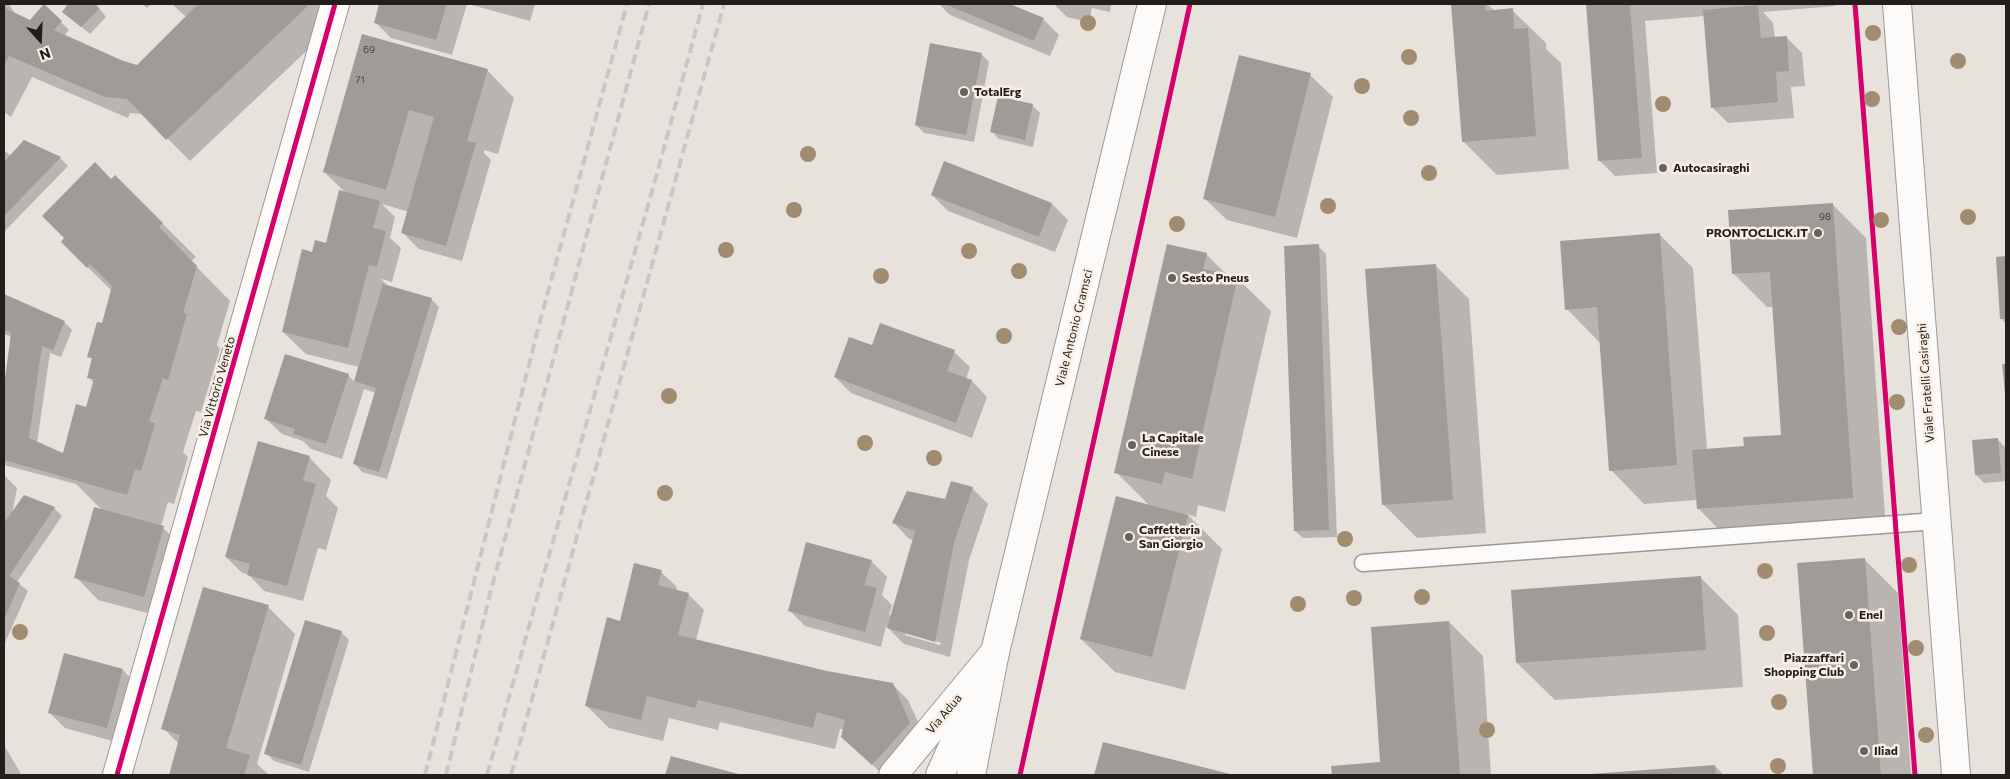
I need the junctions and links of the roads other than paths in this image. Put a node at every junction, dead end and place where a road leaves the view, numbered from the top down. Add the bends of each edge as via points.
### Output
1 (335, 4) edge
2 (1152, 4) edge
3 (1897, 4) edge
4 (1937, 521) junction
5 (1364, 563) dead end
6 (995, 652) junction
7 (1958, 771) edge
8 (117, 775) edge
9 (893, 775) edge
10 (940, 775) edge
11 (971, 775) edge

1 - 8 street, Via Vittorio Veneto
2 - 6 street, Viale Antonio Gramsci
3 - 4 street, Viale Fratelli Casiraghi
4 - 5 lane
4 - 7 street, Viale Fratelli Casiraghi
6 - 9 street, Via Adua
6 - 10 street, Viale Antonio Gramsci
6 - 11 street, Viale Antonio Gramsci

